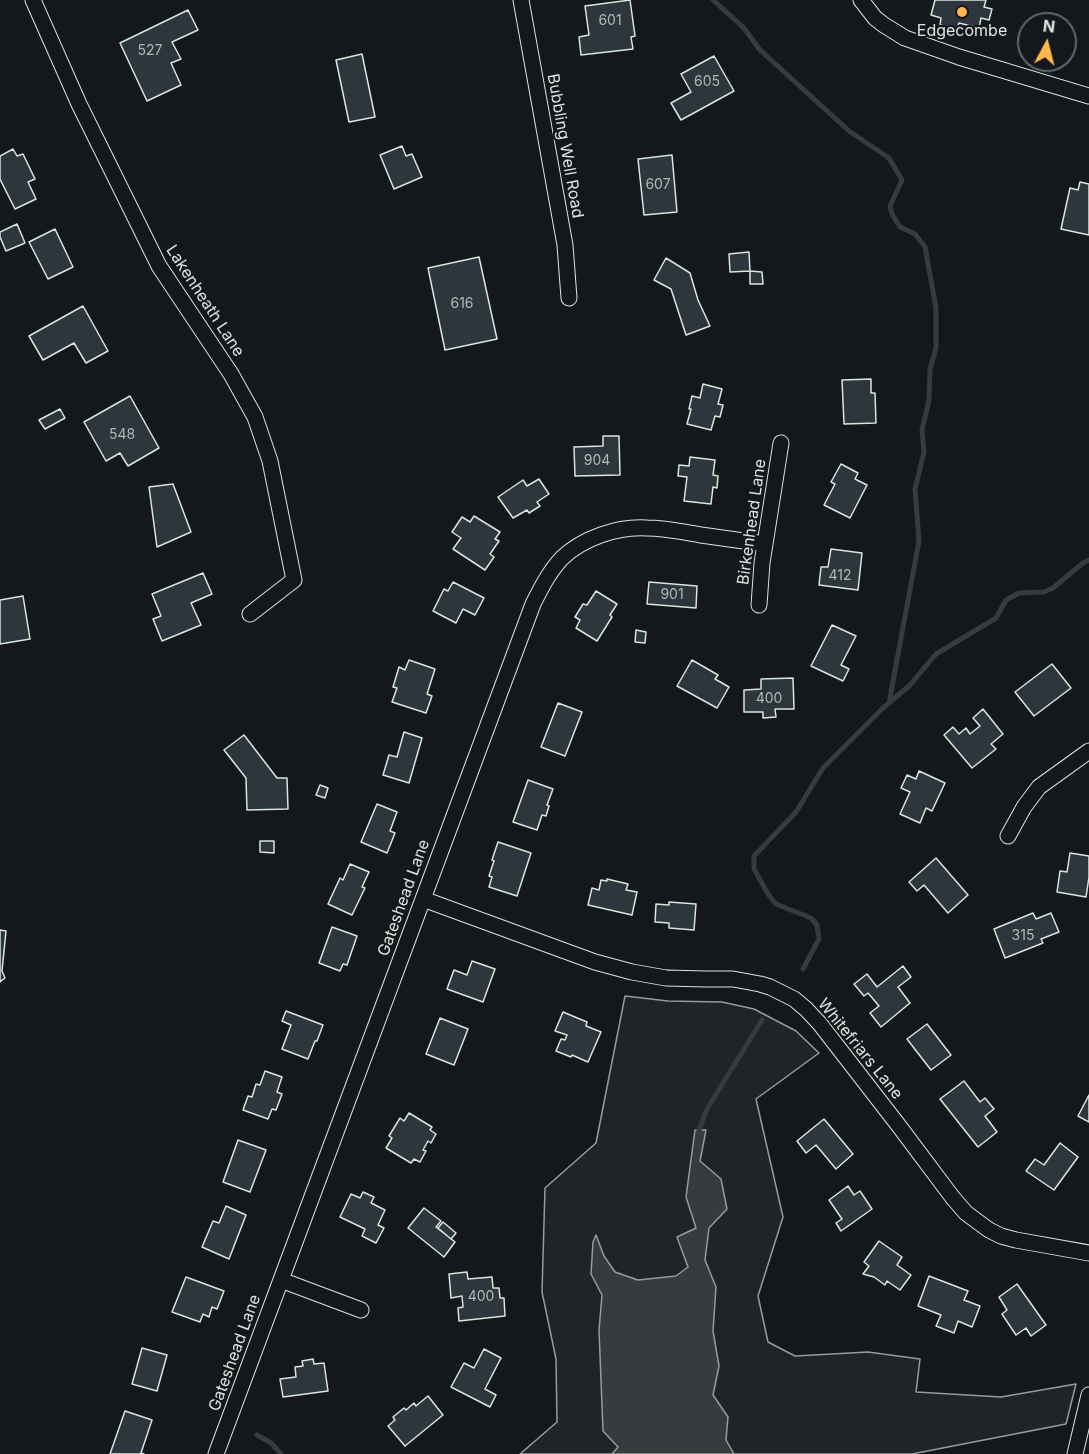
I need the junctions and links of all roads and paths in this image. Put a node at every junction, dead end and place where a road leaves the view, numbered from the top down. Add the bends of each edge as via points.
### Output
1 (33, 0) edge
2 (521, 0) edge
3 (861, 0) edge
4 (1089, 96) edge
5 (569, 298) dead end
6 (781, 443) dead end
7 (765, 544) junction
8 (759, 605) dead end
9 (250, 614) dead end
10 (1089, 751) edge
11 (1008, 836) dead end
12 (423, 899) junction
13 (1089, 1253) edge
14 (281, 1280) junction
15 (361, 1310) dead end
16 (1089, 1395) edge
17 (216, 1454) edge
18 (1075, 1454) edge

1 - 9 street, Lakenheath Lane via 159,266 231,374 265,444 294,580
2 - 5 street, Bubbling Well Road via 565,245
3 - 4 street via 875,18 905,38
6 - 7 street, Birkenhead Lane
7 - 8 street, Birkenhead Lane
7 - 12 street, Gateshead Lane via 644,527 617,530 591,539 563,558 543,583 533,604
10 - 11 street via 1039,787
12 - 13 street, Whitefriars Lane via 605,965 666,978 734,979 784,994 820,1023 966,1213 1002,1236
12 - 14 street, Gateshead Lane
14 - 15 street
14 - 17 street, Gateshead Lane
16 - 18 street

